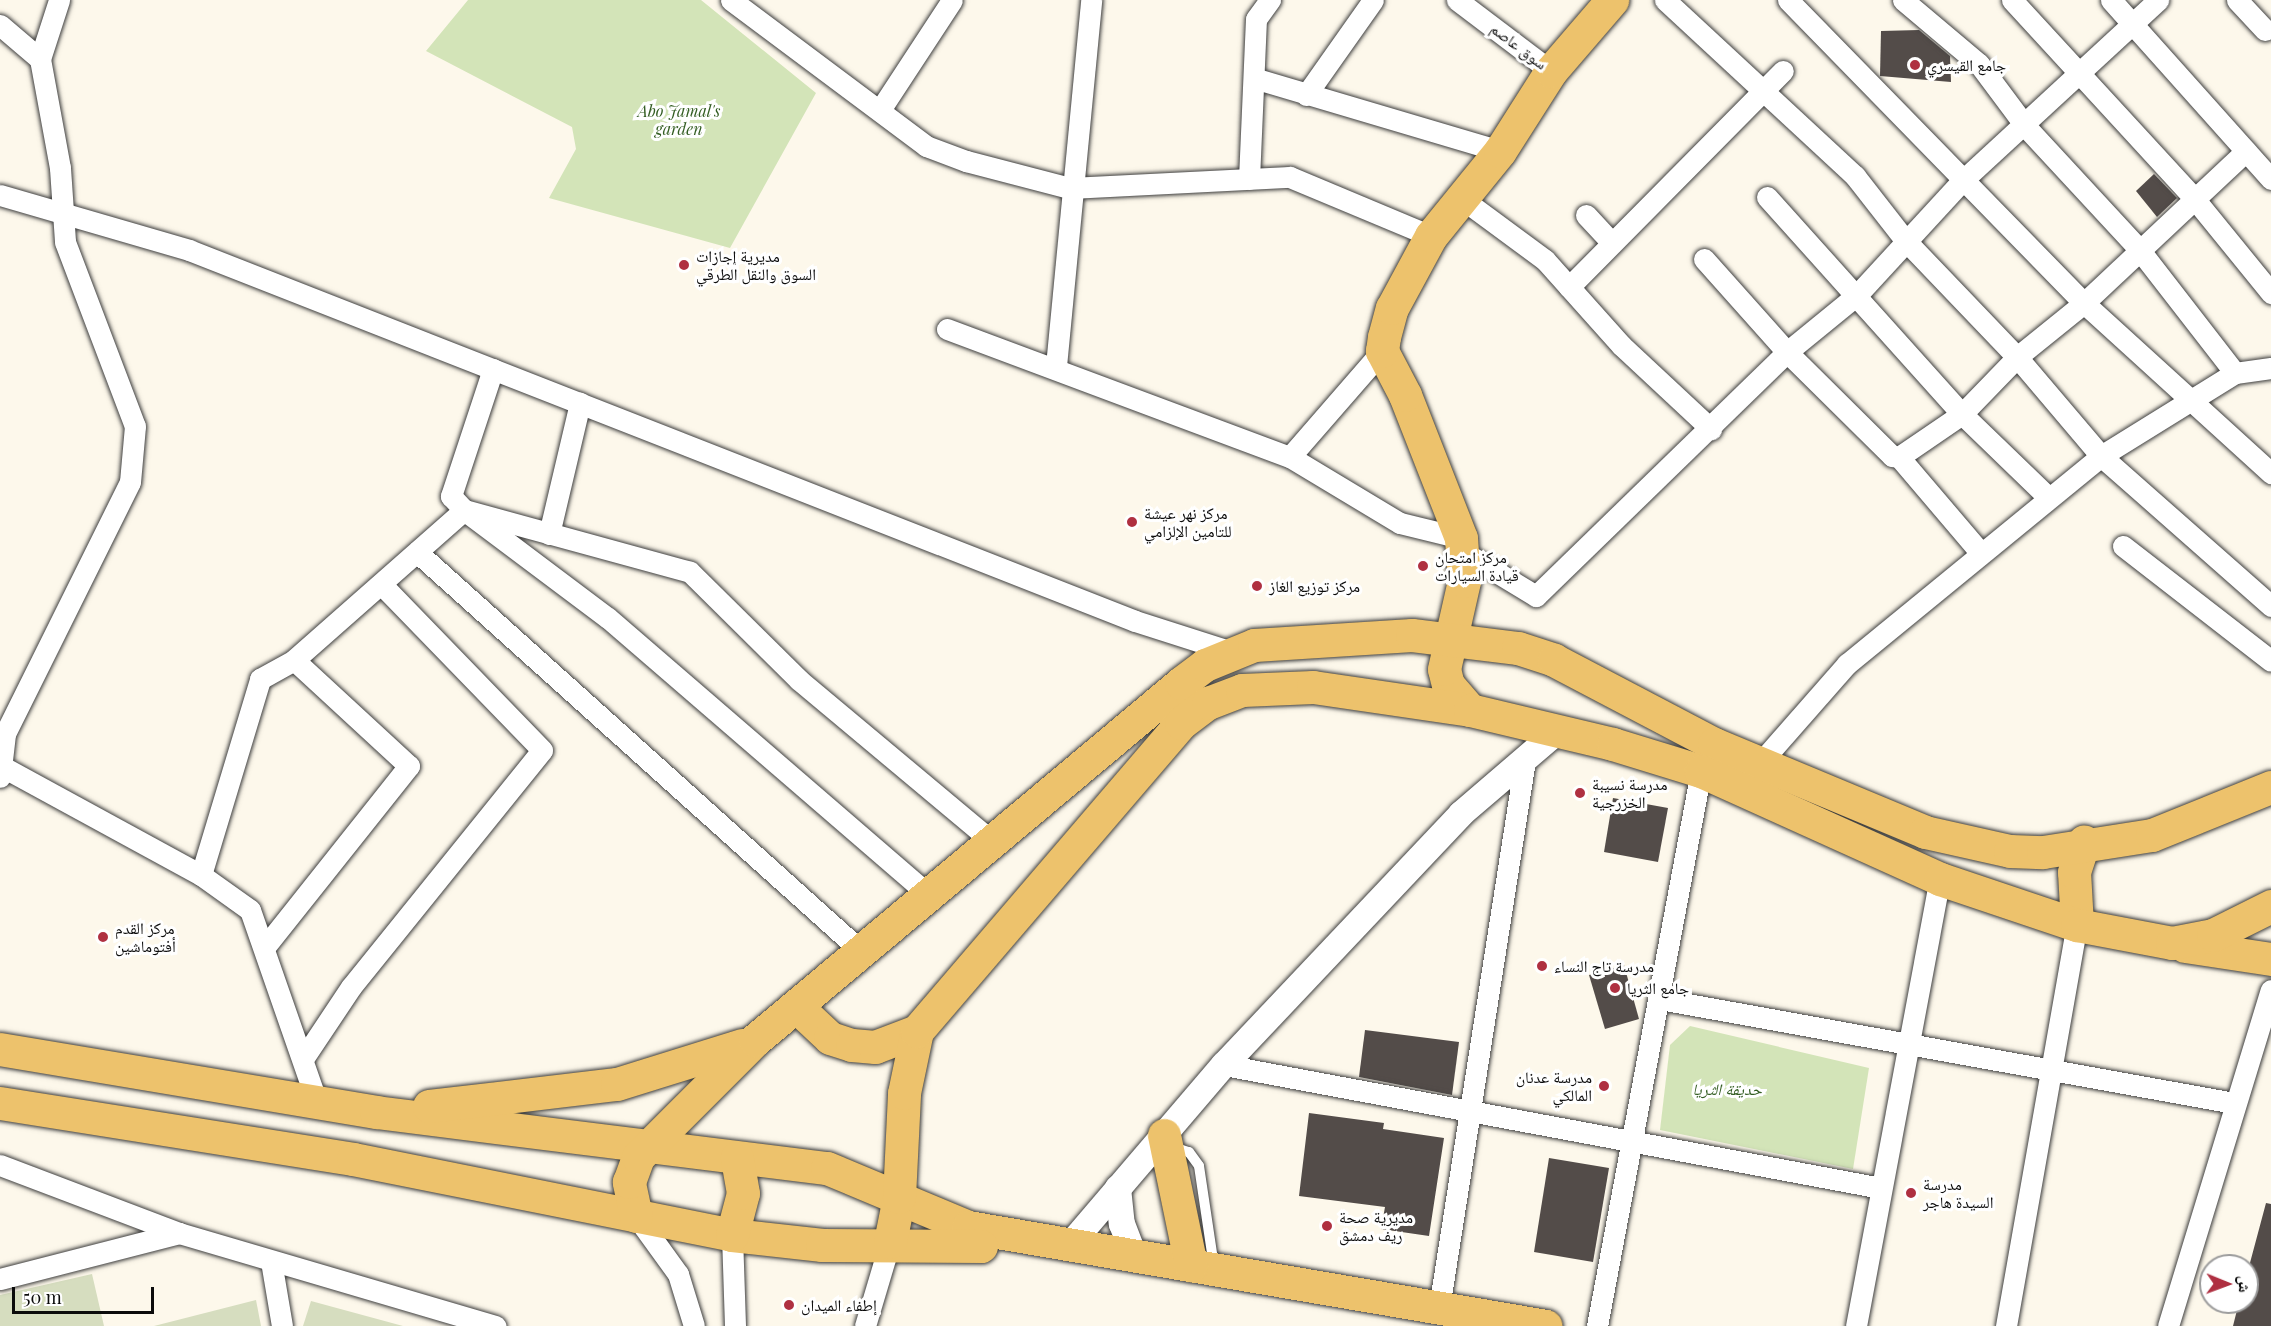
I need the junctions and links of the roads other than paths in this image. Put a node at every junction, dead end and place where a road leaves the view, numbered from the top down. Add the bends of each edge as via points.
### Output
1 (59, 0) edge
2 (952, 0) edge
3 (1091, 0) edge
4 (1270, 0) edge
5 (1373, 0) edge
6 (1457, 0) edge
7 (1612, 0) edge
8 (1665, 0) edge
9 (1788, 0) edge
10 (1903, 0) edge
11 (2012, 0) edge
12 (2111, 0) edge
13 (2158, 0) edge
14 (2237, 0) edge
15 (744, 4) edge
16 (2133, 24) junction
17 (0, 25) edge
18 (2265, 30) dead end
19 (39, 59) junction
20 (1551, 71) junction
21 (1783, 71) dead end
22 (2081, 73) junction
23 (1257, 79) junction
24 (1762, 92) junction
25 (1306, 95) junction
26 (880, 110) junction
27 (2026, 127) junction
28 (1500, 151) junction
29 (2246, 151) junction
30 (1249, 179) junction
31 (2271, 179) edge
32 (1962, 181) junction
33 (1070, 188) junction
34 (0, 195) edge
35 (1767, 197) dead end
36 (2193, 197) junction
37 (1461, 198) junction
38 (63, 214) junction
39 (1586, 215) dead end
40 (1431, 236) junction
41 (1905, 240) junction
42 (1612, 243) junction
43 (2138, 248) junction
44 (1704, 259) dead end
45 (1569, 287) junction
46 (2271, 293) edge
47 (1858, 294) junction
48 (2084, 303) junction
49 (946, 329) dead end
50 (1382, 351) junction
51 (1787, 352) junction
52 (2017, 357) junction
53 (1056, 366) junction
54 (2271, 368) edge
55 (493, 369) junction
56 (2235, 374) junction
57 (2192, 400) junction
58 (580, 403) junction
59 (1962, 414) junction
60 (1711, 429) junction
61 (2101, 456) junction
62 (1899, 457) junction
63 (1290, 458) junction
64 (2271, 473) edge
65 (2048, 497) junction
66 (464, 510) junction
67 (549, 534) junction
68 (1463, 545) junction
69 (2123, 546) dead end
70 (1979, 551) junction
71 (417, 552) junction
72 (381, 584) junction
73 (2271, 606) edge
74 (1454, 638) junction
75 (1232, 652) junction
76 (294, 660) junction
77 (2271, 661) edge
78 (1470, 710) junction
79 (1560, 729) junction
80 (2, 733) edge
81 (1525, 760) junction
82 (1760, 763) junction
83 (1701, 771) junction
84 (2, 772) edge
85 (2271, 787) edge
86 (993, 842) junction
87 (2084, 842) junction
88 (201, 875) junction
89 (1940, 879) junction
90 (929, 895) junction
91 (2271, 906) edge
92 (2077, 925) junction
93 (2172, 943) junction
94 (264, 948) junction
95 (862, 952) junction
96 (2271, 959) edge
97 (2271, 990) edge
98 (1660, 999) junction
99 (797, 1007) junction
100 (917, 1031) junction
101 (755, 1040) junction
102 (1906, 1047) junction
103 (0, 1049) edge
104 (305, 1056) junction
105 (1224, 1065) junction
106 (2052, 1070) junction
107 (317, 1102) junction
108 (0, 1103) edge
109 (2234, 1103) junction
110 (376, 1112) junction
111 (1473, 1115) junction
112 (1165, 1140) junction
113 (1635, 1144) junction
114 (646, 1146) junction
115 (737, 1158) junction
116 (0, 1165) edge
117 (1118, 1188) junction
118 (1881, 1188) junction
119 (899, 1197) junction
120 (636, 1216) junction
121 (179, 1233) junction
122 (732, 1235) junction
123 (890, 1242) junction
124 (1071, 1245) junction
125 (1134, 1255) junction
126 (271, 1261) junction
127 (1202, 1267) junction
128 (0, 1279) edge
129 (1446, 1317) edge
130 (282, 1326) edge
131 (496, 1326) edge
132 (694, 1326) edge
133 (735, 1326) edge
134 (866, 1326) edge
135 (1546, 1326) edge
136 (1597, 1326) edge
137 (1856, 1326) edge
138 (2006, 1326) edge
139 (2168, 1326) edge

1 - 19 street
2 - 26 street
3 - 33 street
4 - 23 street via 1256,19
5 - 25 street
6 - 20 street, سوق عاصم
7 - 20 main road
8 - 24 street
9 - 32 street
10 - 27 street via 1979,64
11 - 22 street
12 - 16 street
13 - 16 street
14 - 18 street
15 - 26 street
16 - 22 street
16 - 29 street
17 - 19 street
19 - 38 street via 60,168
20 - 28 main road
21 - 24 street
22 - 27 street
22 - 36 street
23 - 25 street
23 - 30 street
24 - 41 street via 1855,176
24 - 42 street
25 - 28 street
26 - 33 street via 926,146
27 - 32 street
27 - 43 street
28 - 37 main road
29 - 31 street
29 - 36 street
30 - 33 street
30 - 40 street via 1290,177
32 - 41 street
32 - 48 street
33 - 53 street
34 - 38 street
35 - 47 street
36 - 43 street
36 - 46 street
37 - 40 main road
37 - 45 street via 1545,260
38 - 55 street via 189,250
38 - 80 street via 64,242 135,426 130,482
39 - 42 street
40 - 50 main road via 1392,308
41 - 47 street
41 - 52 street
42 - 45 street
43 - 48 street
43 - 56 street
44 - 51 street
45 - 60 street
47 - 51 street
47 - 59 street
48 - 52 street
48 - 57 street
49 - 53 street
50 - 63 street
50 - 68 main road
51 - 60 street
51 - 62 street via 1892,456
52 - 59 street
52 - 61 street
53 - 63 street
54 - 56 street
55 - 58 street
55 - 66 street via 451,496
56 - 57 street
57 - 61 street
57 - 64 street
58 - 67 street
58 - 75 street via 1135,621
59 - 62 street
59 - 65 street
60 - 68 street via 1536,596
61 - 65 street
61 - 73 street
62 - 70 street
63 - 68 street via 1400,523
65 - 70 street
66 - 67 street
66 - 71 street
66 - 90 street via 608,618
67 - 86 street via 690,573 799,680
68 - 74 main road
69 - 77 street
70 - 82 street via 1847,664
71 - 72 street
71 - 95 street
72 - 76 street
72 - 104 street via 542,750 351,987
74 - 75 main road via 1287,642
74 - 78 main road via 1447,653 1446,677 1457,699
74 - 82 main road via 1518,648 1554,660
75 - 86 main road via 1181,683
76 - 88 street via 260,679
76 - 94 street via 408,766
78 - 79 main road
78 - 100 main road via 1278,685 1208,703 1181,723
79 - 81 street
79 - 83 main road
80 - 84 street
81 - 105 street via 1461,814
81 - 111 street
82 - 87 main road via 1925,832 1971,844 2043,852
83 - 89 main road
83 - 98 street
84 - 88 street
85 - 87 main road via 2152,835
86 - 90 main road
87 - 92 main road via 2074,872
88 - 94 street via 250,910
89 - 92 main road
89 - 102 street
90 - 95 main road
91 - 93 main road via 2213,935
92 - 93 main road
92 - 106 street
93 - 96 main road
94 - 104 street
95 - 99 main road
97 - 109 street
98 - 102 street
98 - 113 street
99 - 100 main road via 830,1038 852,1045 875,1047
99 - 101 main road
100 - 119 main road via 904,1093
101 - 110 main road via 617,1084
101 - 114 main road
102 - 106 street
102 - 118 street
103 - 107 main road
104 - 107 street
105 - 111 street
105 - 112 street
106 - 109 street
106 - 138 street
107 - 110 main road
108 - 120 main road via 353,1159
109 - 139 street
110 - 114 main road
111 - 113 street
111 - 129 street
112 - 117 street
112 - 127 main road
113 - 118 street
113 - 136 street
114 - 115 main road
114 - 120 main road via 629,1182
115 - 119 main road via 827,1168
115 - 122 main road via 743,1193
116 - 121 street
117 - 124 street
117 - 125 street via 1122,1224
118 - 137 street
119 - 123 main road
119 - 124 main road via 948,1222
120 - 122 main road
120 - 132 street via 678,1274
121 - 126 street
121 - 128 street
122 - 123 main road via 831,1246
122 - 133 street
123 - 129 main road via 975,1245
123 - 134 street
124 - 125 main road
125 - 127 main road
126 - 130 street
126 - 131 street
127 - 129 main road
129 - 135 main road

